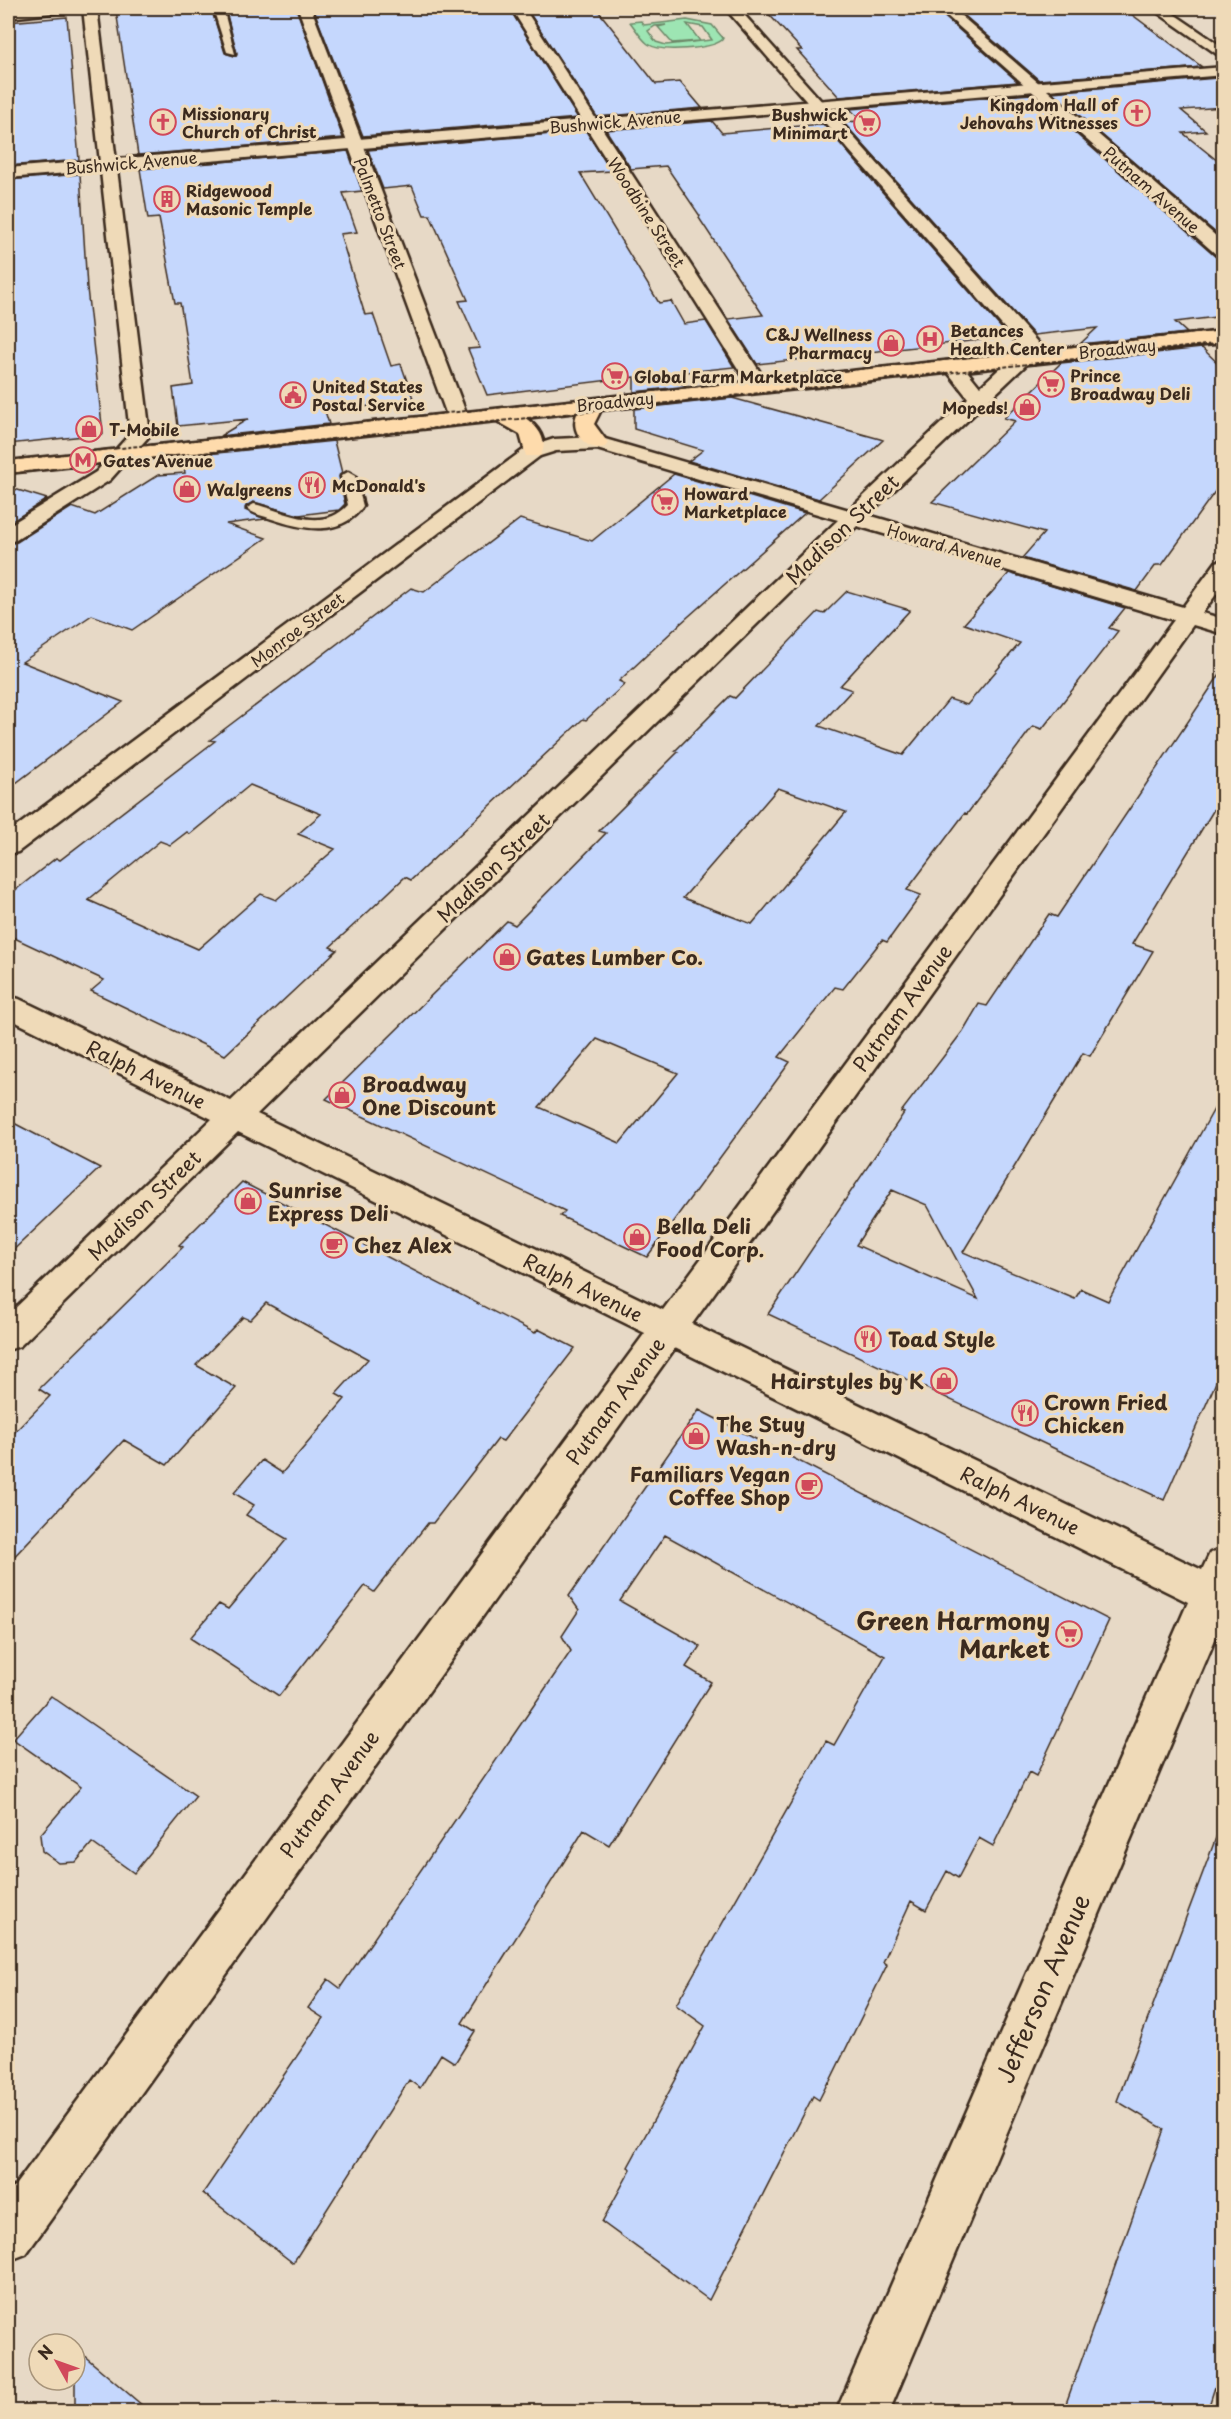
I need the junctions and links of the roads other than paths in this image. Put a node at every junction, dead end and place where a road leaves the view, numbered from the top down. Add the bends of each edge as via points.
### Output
1 (61, 8) edge
2 (90, 8) edge
3 (218, 8) edge
4 (304, 8) edge
5 (517, 8) edge
6 (731, 8) edge
7 (944, 8) edge
8 (1157, 8) edge
9 (8, 14) edge
10 (232, 52) dead end
11 (1224, 55) edge
12 (1224, 71) edge
13 (1034, 86) junction
14 (817, 105) junction
15 (590, 123) junction
16 (355, 144) junction
17 (109, 164) junction
18 (8, 173) edge
19 (1224, 252) edge
20 (1224, 337) edge
21 (1031, 358) junction
22 (953, 366) junction
23 (759, 386) junction
24 (980, 399) junction
25 (595, 404) junction
26 (496, 414) junction
27 (458, 418) junction
28 (598, 443) junction
29 (532, 452) junction
30 (123, 455) junction
31 (8, 467) edge
32 (348, 476) dead end
33 (254, 508) dead end
34 (853, 518) junction
35 (8, 535) edge
36 (1224, 567) edge
37 (1187, 616) junction
38 (1224, 627) edge
39 (8, 846) edge
40 (8, 1006) edge
41 (234, 1117) junction
42 (668, 1329) junction
43 (8, 1336) edge
44 (1219, 1586) edge
45 (8, 2236) edge
46 (862, 2412) edge

1 - 9 street
2 - 17 street
3 - 10 lane
4 - 16 street, Palmetto Street
5 - 15 street, Woodbine Street
6 - 14 street
7 - 13 street, Putnam Avenue
8 - 11 street
12 - 13 street, Bushwick Avenue
13 - 14 street, Bushwick Avenue
13 - 19 street, Putnam Avenue
14 - 15 street, Bushwick Avenue
14 - 21 street
15 - 16 street, Bushwick Avenue
15 - 23 street, Woodbine Street
16 - 17 street, Bushwick Avenue
16 - 27 street, Palmetto Street
17 - 18 street, Bushwick Avenue
17 - 30 street via 140,435
20 - 21 main road, Broadway
21 - 22 main road, Broadway
21 - 24 street, Madison Street
22 - 23 main road, Broadway
22 - 24 street
23 - 25 main road, Broadway
24 - 34 street, Madison Street
25 - 26 main road, Broadway
25 - 28 main road via 585,413 583,423 587,434
26 - 27 main road, Broadway
26 - 29 main road via 529,429 535,439
27 - 30 main road, Broadway
28 - 29 street, Monroe Street via 554,445
28 - 34 street, Howard Avenue
29 - 39 street, Monroe Street
30 - 31 main road, Broadway
30 - 35 street via 103,476
32 - 33 lane via 356,506 344,518 308,524
34 - 37 street, Howard Avenue
34 - 41 street, Madison Street
36 - 37 street, Putnam Avenue
37 - 38 street, Howard Avenue
37 - 42 street, Putnam Avenue
40 - 41 street, Ralph Avenue
41 - 42 street, Ralph Avenue
41 - 43 street, Madison Street
42 - 44 street, Ralph Avenue
42 - 45 street, Putnam Avenue
44 - 46 street, Jefferson Avenue

